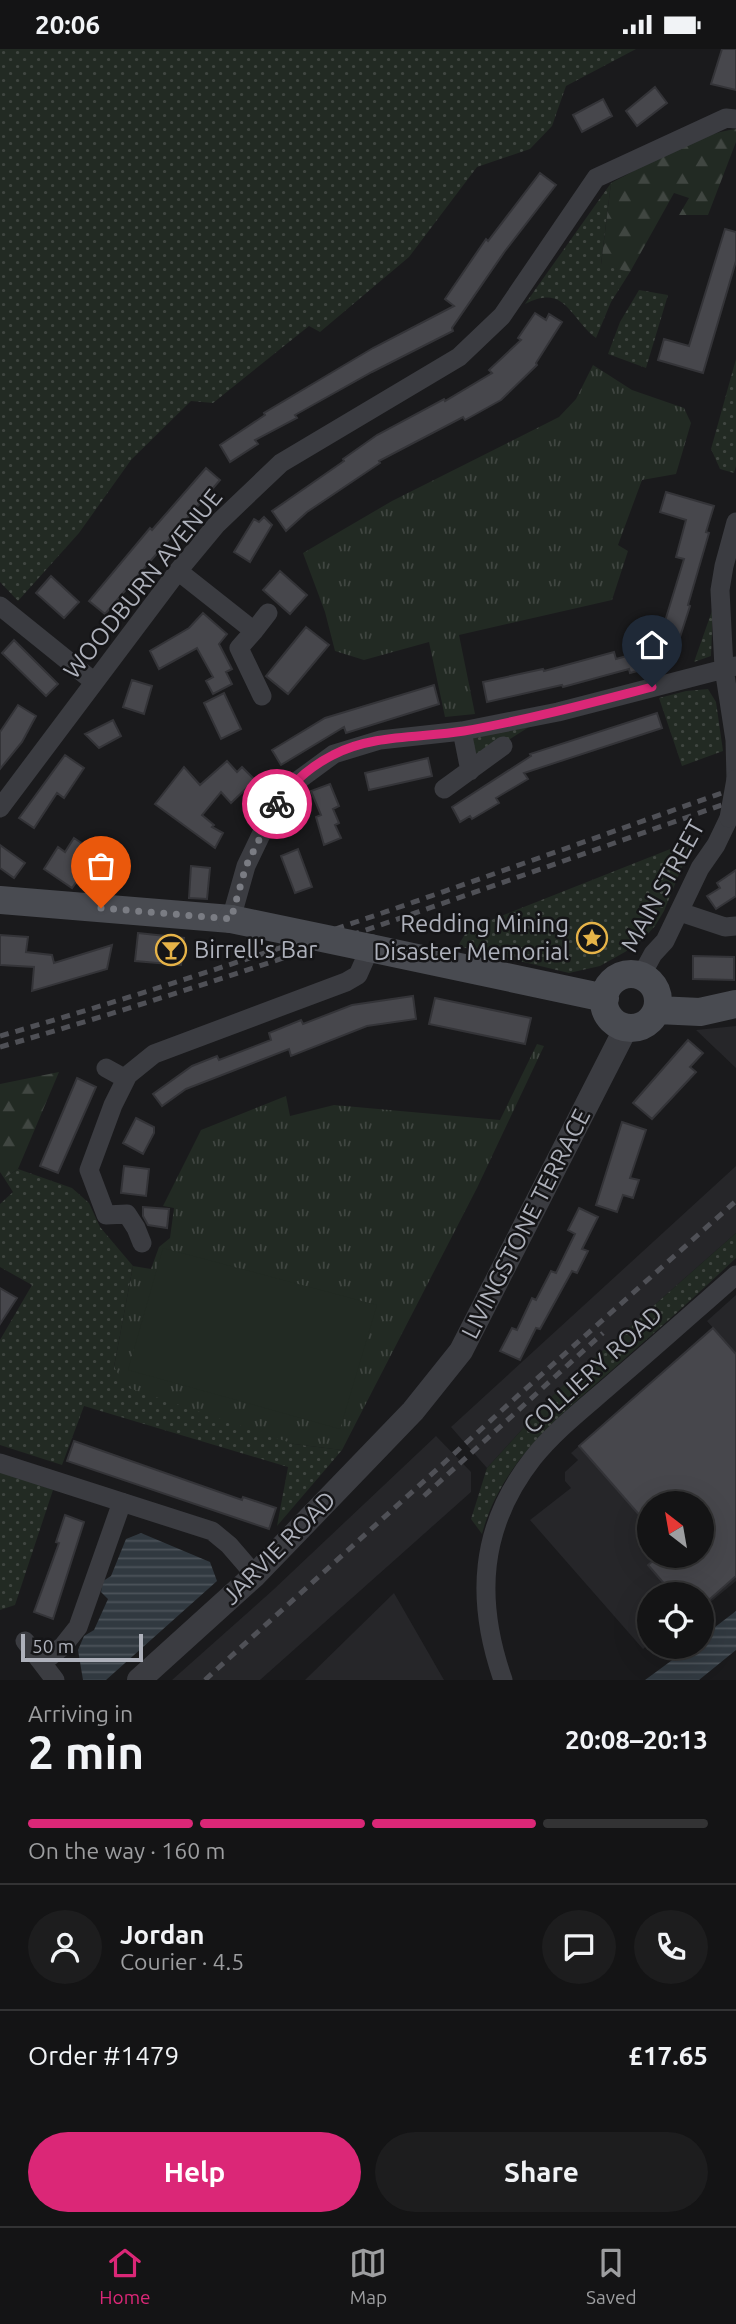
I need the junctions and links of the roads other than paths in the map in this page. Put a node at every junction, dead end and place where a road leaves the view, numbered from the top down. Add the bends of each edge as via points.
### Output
1 (736, 119) edge
2 (736, 522) edge
3 (178, 571) junction
4 (1, 607) edge
5 (268, 613) dead end
6 (254, 631) junction
7 (730, 666) edge
8 (93, 681) junction
9 (262, 696) dead end
10 (462, 731) junction
11 (503, 746) dead end
12 (734, 749) edge
13 (470, 771) junction
14 (736, 779) edge
15 (444, 789) dead end
16 (0, 808) edge
17 (0, 900) edge
18 (680, 912) junction
19 (231, 919) junction
20 (736, 926) edge
21 (370, 948) junction
22 (640, 976) junction
23 (604, 998) junction
24 (736, 1004) edge
25 (657, 1010) junction
26 (626, 1028) junction
27 (106, 1068) dead end
28 (126, 1079) junction
29 (142, 1243) dead end
30 (736, 1275) edge
31 (413, 1411) joint
32 (0, 1463) edge
33 (122, 1502) junction
34 (255, 1575) junction
35 (25, 1641) dead end
36 (41, 1663) junction
37 (55, 1680) edge
38 (139, 1680) edge
39 (503, 1680) edge

1 - 3 street, WOODBURN AVENUE via 726,118 596,178 502,316 459,357 281,463
2 - 7 street, MAIN STREET via 720,590
3 - 6 street
3 - 8 street, WOODBURN AVENUE
4 - 8 street
5 - 6 street
6 - 9 street via 239,648
7 - 10 street via 558,712
7 - 12 street, MAIN STREET
8 - 16 street, WOODBURN AVENUE
10 - 13 street
10 - 19 street via 380,740 334,754 289,787 246,866
11 - 13 street
12 - 14 street, MAIN STREET
13 - 15 street
14 - 18 street, MAIN STREET, bridge via 729,818
17 - 19 main road
18 - 20 street via 725,927
18 - 22 street, MAIN STREET
19 - 21 main road, bridge
21 - 23 main road
21 - 28 street via 358,975 153,1054
22 - 23 main road via 614,980
22 - 25 main road via 654,987
23 - 26 main road via 611,1020
24 - 25 main road via 699,1011
25 - 26 main road via 643,1026
26 - 31 street, LIVINGSTONE TERRACE via 461,1351
27 - 28 street
28 - 29 street via 89,1170 88,1189 106,1215 127,1214
30 - 39 street, COLLIERY ROAD via 569,1422 533,1457 511,1491 495,1528 486,1573 486,1617
31 - 34 street, JARVIE ROAD
32 - 33 street
33 - 34 street via 212,1531
33 - 36 street via 78,1627
34 - 38 street, JARVIE ROAD
35 - 36 street
36 - 37 street

